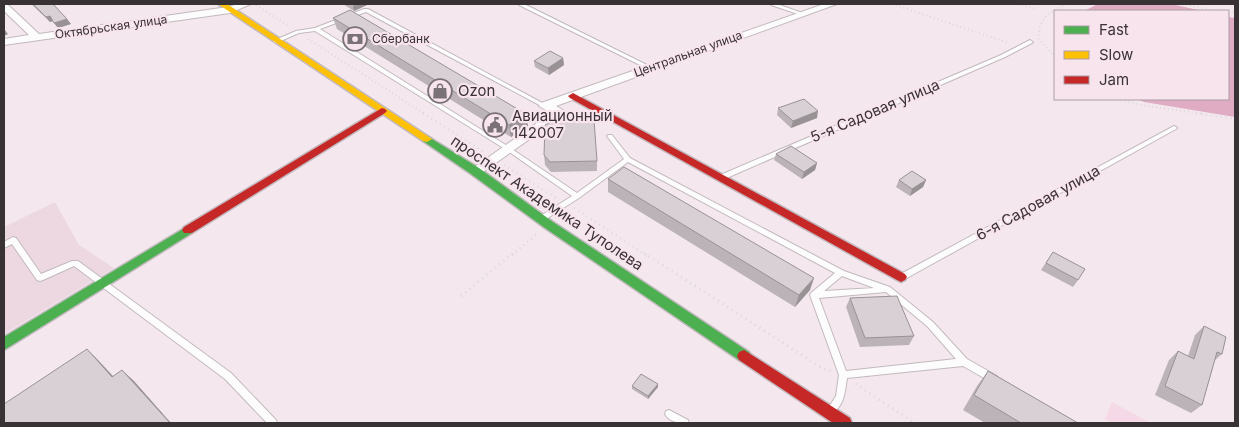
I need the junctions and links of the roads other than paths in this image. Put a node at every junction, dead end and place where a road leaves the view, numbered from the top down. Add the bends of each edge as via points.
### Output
1 (246, 4) edge
2 (521, 4) edge
3 (773, 4) edge
4 (832, 4) edge
5 (4, 6) edge
6 (226, 7) edge
7 (803, 14) junction
8 (316, 29) junction
9 (37, 37) junction
10 (276, 40) junction
11 (4, 42) edge
12 (1030, 42) dead end
13 (650, 68) junction
14 (573, 96) junction
15 (545, 106) junction
16 (382, 111) junction
17 (1174, 128) dead end
18 (610, 136) dead end
19 (507, 148) junction
20 (628, 159) junction
21 (475, 171) junction
22 (720, 178) junction
23 (577, 196) junction
24 (541, 224) junction
25 (4, 245) edge
26 (841, 273) junction
27 (901, 277) joint
28 (103, 284) junction
29 (887, 289) junction
30 (814, 294) junction
31 (4, 344) edge
32 (964, 362) junction
33 (843, 375) junction
34 (1007, 386) edge
35 (669, 414) dead end
36 (826, 418) edge
37 (273, 423) edge
38 (685, 423) edge
39 (845, 423) edge

1 - 6 street, Октябрьская улица
2 - 13 lane
3 - 7 lane
4 - 7 street, Центральная улица
5 - 9 street, Октябрьская улица
6 - 9 street, Октябрьская улица
6 - 10 main road, проспект Академика Туполева
7 - 13 street, Центральная улица
8 - 10 lane
8 - 15 lane via 366,10
8 - 19 lane
9 - 11 street
10 - 16 main road, проспект Академика Туполева
12 - 22 lane, 5-я Садовая улица
13 - 14 street, Центральная улица
14 - 15 street, Центральная улица
14 - 22 main road
15 - 19 street via 560,112
16 - 21 main road, проспект Академика Туполева
16 - 28 main road
17 - 27 lane, 6-я Садовая улица
18 - 20 lane
19 - 21 street
19 - 23 lane
20 - 23 lane
20 - 26 lane
21 - 24 main road, проспект Академика Туполева
22 - 27 main road
23 - 24 lane
24 - 36 main road, проспект Академика Туполева
25 - 28 lane via 13,240 40,278 75,262
26 - 29 lane
26 - 30 lane
28 - 31 main road
28 - 37 lane via 228,376
29 - 30 lane
29 - 32 lane via 930,324
30 - 33 lane
32 - 33 lane
32 - 34 lane
33 - 36 lane via 840,397
35 - 38 lane
36 - 39 main road, проспект Академика Туполева

